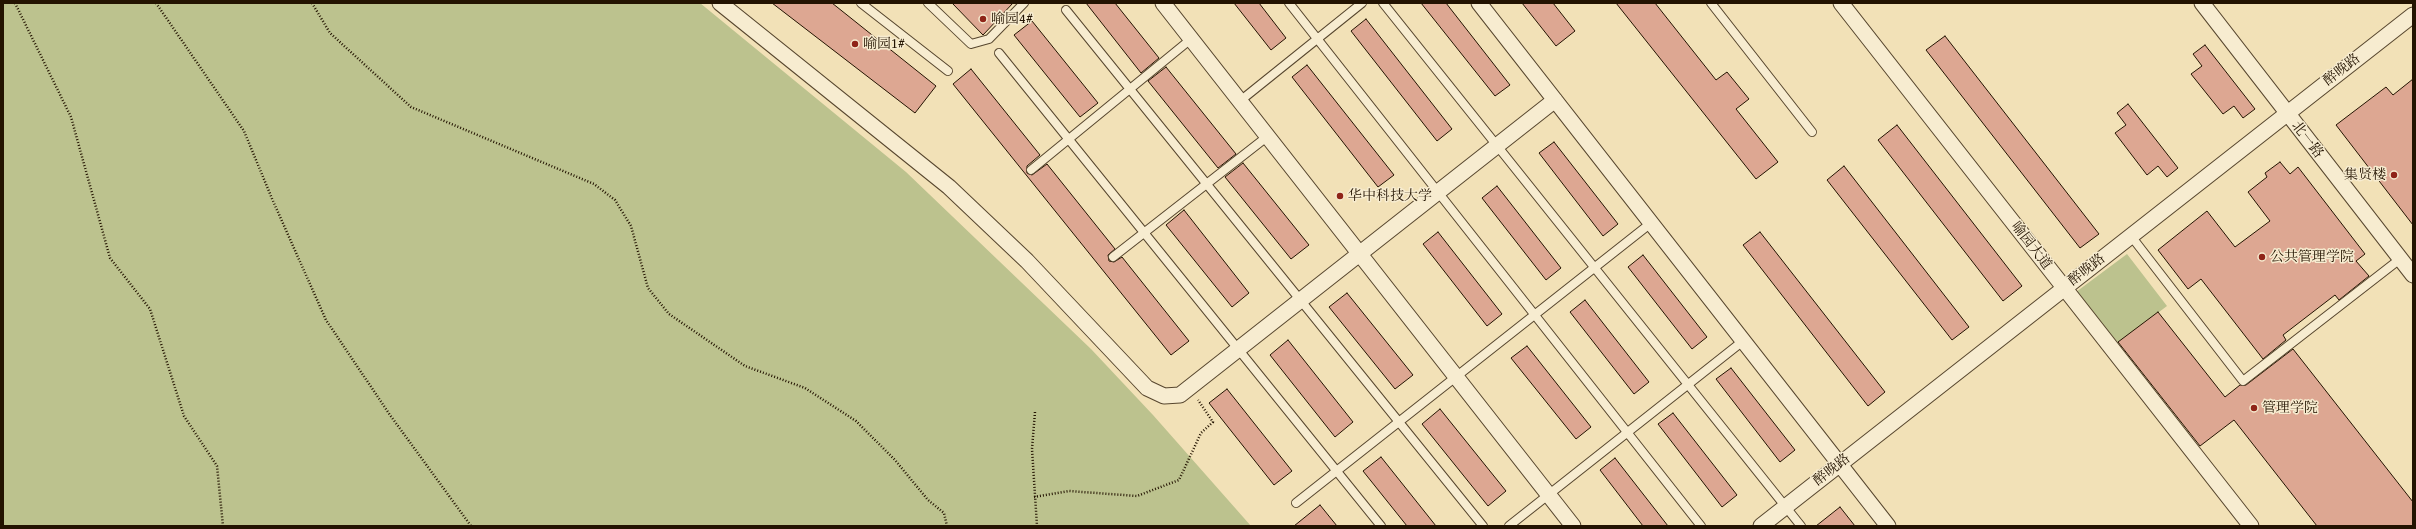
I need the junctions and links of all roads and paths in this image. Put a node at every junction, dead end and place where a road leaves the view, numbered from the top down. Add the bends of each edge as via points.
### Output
1 (14, 3) edge
2 (156, 3) edge
3 (312, 3) edge
4 (720, 3) edge
5 (861, 3) edge
6 (928, 3) edge
7 (1024, 3) edge
8 (1163, 3) edge
9 (1290, 3) edge
10 (1362, 3) edge
11 (1383, 3) edge
12 (1479, 3) edge
13 (1711, 3) edge
14 (1841, 3) edge
15 (2202, 3) edge
16 (1066, 10) dead end
17 (2413, 15) edge
18 (1191, 39) junction
19 (1318, 39) junction
20 (999, 53) dead end
21 (948, 71) dead end
22 (1130, 89) junction
23 (1240, 100) junction
24 (1555, 100) junction
25 (2286, 114) junction
26 (1812, 132) dead end
27 (1268, 136) junction
28 (1069, 139) junction
29 (1497, 145) junction
30 (1031, 170) dead end
31 (1206, 184) junction
32 (1438, 192) junction
33 (1651, 223) junction
34 (1144, 233) junction
35 (2131, 236) junction
36 (1360, 253) junction
37 (1113, 257) dead end
38 (2400, 258) junction
39 (1595, 267) junction
40 (2413, 275) edge
41 (2064, 288) junction
42 (1300, 300) junction
43 (1534, 315) junction
44 (1743, 341) junction
45 (1238, 349) junction
46 (1456, 377) junction
47 (1688, 384) junction
48 (1189, 388) junction
49 (1035, 412) dead end
50 (1399, 422) junction
51 (1627, 432) junction
52 (1839, 464) junction
53 (1337, 471) junction
54 (1548, 494) junction
55 (1034, 497) junction
56 (1296, 503) dead end
57 (1786, 506) junction
58 (223, 526) edge
59 (471, 526) edge
60 (947, 526) edge
61 (1037, 526) edge
62 (1381, 526) edge
63 (1483, 526) edge
64 (1509, 526) edge
65 (1573, 526) edge
66 (1700, 526) edge
67 (1762, 526) edge
68 (1802, 526) edge
69 (1888, 526) edge
70 (2251, 526) edge

1 - 58 path via 71,117 110,258 150,310 184,416 217,466
2 - 59 path via 244,131 326,320 390,415
3 - 60 path via 330,33 411,107 594,184 615,200 632,226 648,288 669,314 745,366 806,388 856,421 895,460 928,500 944,512
4 - 48 street via 949,187 1027,261 1147,388 1164,396 1180,395
5 - 21 lane
6 - 7 lane via 971,44 989,39
8 - 18 street
9 - 19 lane
10 - 19 lane
11 - 29 lane
12 - 24 street
13 - 26 lane
14 - 41 street, 喻园大道
15 - 25 street, 北一路
16 - 22 lane
17 - 25 street, 醉晚路
18 - 22 lane
18 - 23 street
19 - 23 lane
19 - 32 lane
20 - 28 lane
22 - 28 lane
22 - 31 lane
23 - 27 street
24 - 29 street
24 - 33 street
25 - 35 street, 醉晚路
25 - 38 street, 北一路
27 - 31 lane
27 - 36 street
28 - 30 lane
28 - 34 lane
29 - 32 street
29 - 39 lane
31 - 34 lane
31 - 42 lane
32 - 36 street
32 - 43 lane
33 - 39 lane
33 - 44 street
34 - 37 lane
34 - 45 lane
35 - 38 lane via 2244,381
35 - 41 street, 醉晚路
36 - 42 street
36 - 46 street
38 - 40 street, 北一路
39 - 43 lane
39 - 47 lane
41 - 52 street, 醉晚路
41 - 70 street, 喻园大道
42 - 45 street
42 - 50 lane
43 - 46 lane
43 - 51 lane
44 - 47 lane
44 - 52 street
45 - 48 street
45 - 53 lane
46 - 50 lane
46 - 54 street
47 - 51 lane
47 - 57 lane
48 - 55 path via 1213,422 1201,434 1179,480 1137,496 1069,490
49 - 55 path via 1032,450
50 - 53 lane
50 - 63 lane
51 - 54 lane
51 - 66 lane
52 - 57 street, 醉晚路
52 - 69 street
53 - 56 lane
53 - 62 lane
54 - 64 lane
54 - 65 street
55 - 61 path
57 - 67 street, 醉晚路
57 - 68 lane

